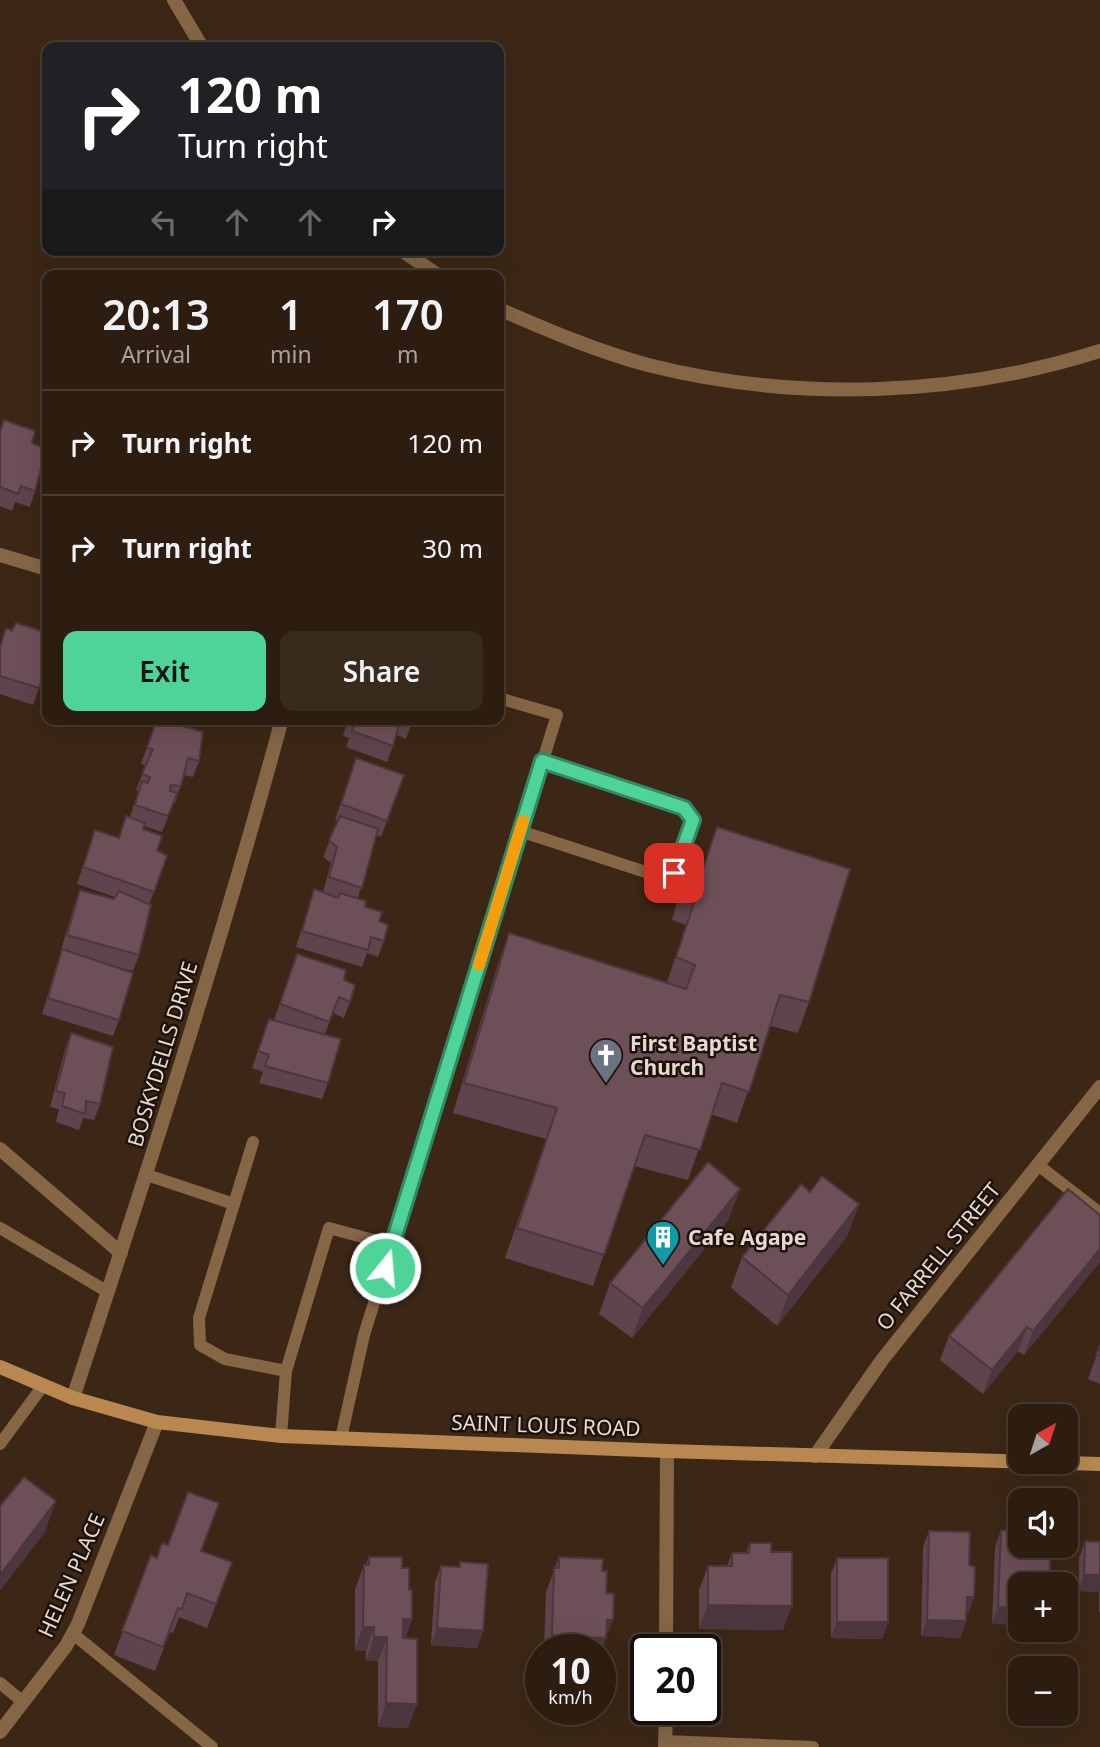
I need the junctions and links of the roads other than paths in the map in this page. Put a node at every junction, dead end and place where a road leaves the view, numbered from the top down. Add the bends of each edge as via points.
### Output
1 (174, 0) edge
2 (199, 42) edge
3 (410, 256) edge
4 (431, 270) edge
5 (504, 311) edge
6 (1100, 351) edge
7 (0, 555) edge
8 (42, 568) edge
9 (504, 699) edge
10 (280, 725) edge
11 (542, 761) junction
12 (520, 831) junction
13 (1100, 1087) edge
14 (253, 1142) dead end
15 (0, 1149) edge
16 (1038, 1165) junction
17 (146, 1175) junction
18 (234, 1204) junction
19 (1100, 1213) edge
20 (0, 1228) edge
21 (392, 1245) junction
22 (121, 1253) junction
23 (108, 1292) junction
24 (0, 1367) edge
25 (286, 1371) junction
26 (43, 1387) junction
27 (73, 1398) junction
28 (157, 1422) junction
29 (281, 1436) junction
30 (341, 1438) junction
31 (0, 1444) edge
32 (667, 1451) junction
33 (815, 1456) junction
34 (1100, 1464) edge
35 (72, 1633) junction
36 (666, 1634) edge
37 (0, 1684) edge
38 (23, 1702) junction
39 (666, 1725) edge
40 (0, 1732) edge
41 (665, 1744) edge
42 (212, 1747) edge
43 (813, 1747) edge

1 - 2 street
3 - 4 street
5 - 6 street via 572,341 647,365 788,389 928,386 1005,375
7 - 8 street
9 - 11 lane via 557,715
10 - 17 street, BOSKYDELLS DRIVE
11 - 12 lane
11 - 12 lane via 684,808 693,820 674,873 664,878
12 - 21 lane
13 - 16 street, O FARRELL STREET
14 - 18 lane
15 - 22 street
16 - 19 lane
16 - 33 street, O FARRELL STREET via 882,1360
17 - 18 lane
17 - 22 street, BOSKYDELLS DRIVE
18 - 25 lane via 198,1318 200,1345 225,1359
20 - 23 lane
21 - 25 lane via 329,1228
21 - 30 lane via 364,1335
22 - 23 street, BOSKYDELLS DRIVE
23 - 27 street, BOSKYDELLS DRIVE
24 - 26 street, SAINT LOUIS ROAD
25 - 29 lane
26 - 27 street, SAINT LOUIS ROAD
26 - 31 lane
27 - 28 street, SAINT LOUIS ROAD
28 - 29 street, SAINT LOUIS ROAD
28 - 35 street, HELEN PLACE
29 - 30 street, SAINT LOUIS ROAD
30 - 32 street, SAINT LOUIS ROAD
32 - 33 street, SAINT LOUIS ROAD
32 - 36 street
33 - 34 street, SAINT LOUIS ROAD
35 - 38 street, HELEN PLACE
35 - 42 lane
37 - 38 lane
38 - 40 street, HELEN PLACE
39 - 41 street
41 - 43 lane

